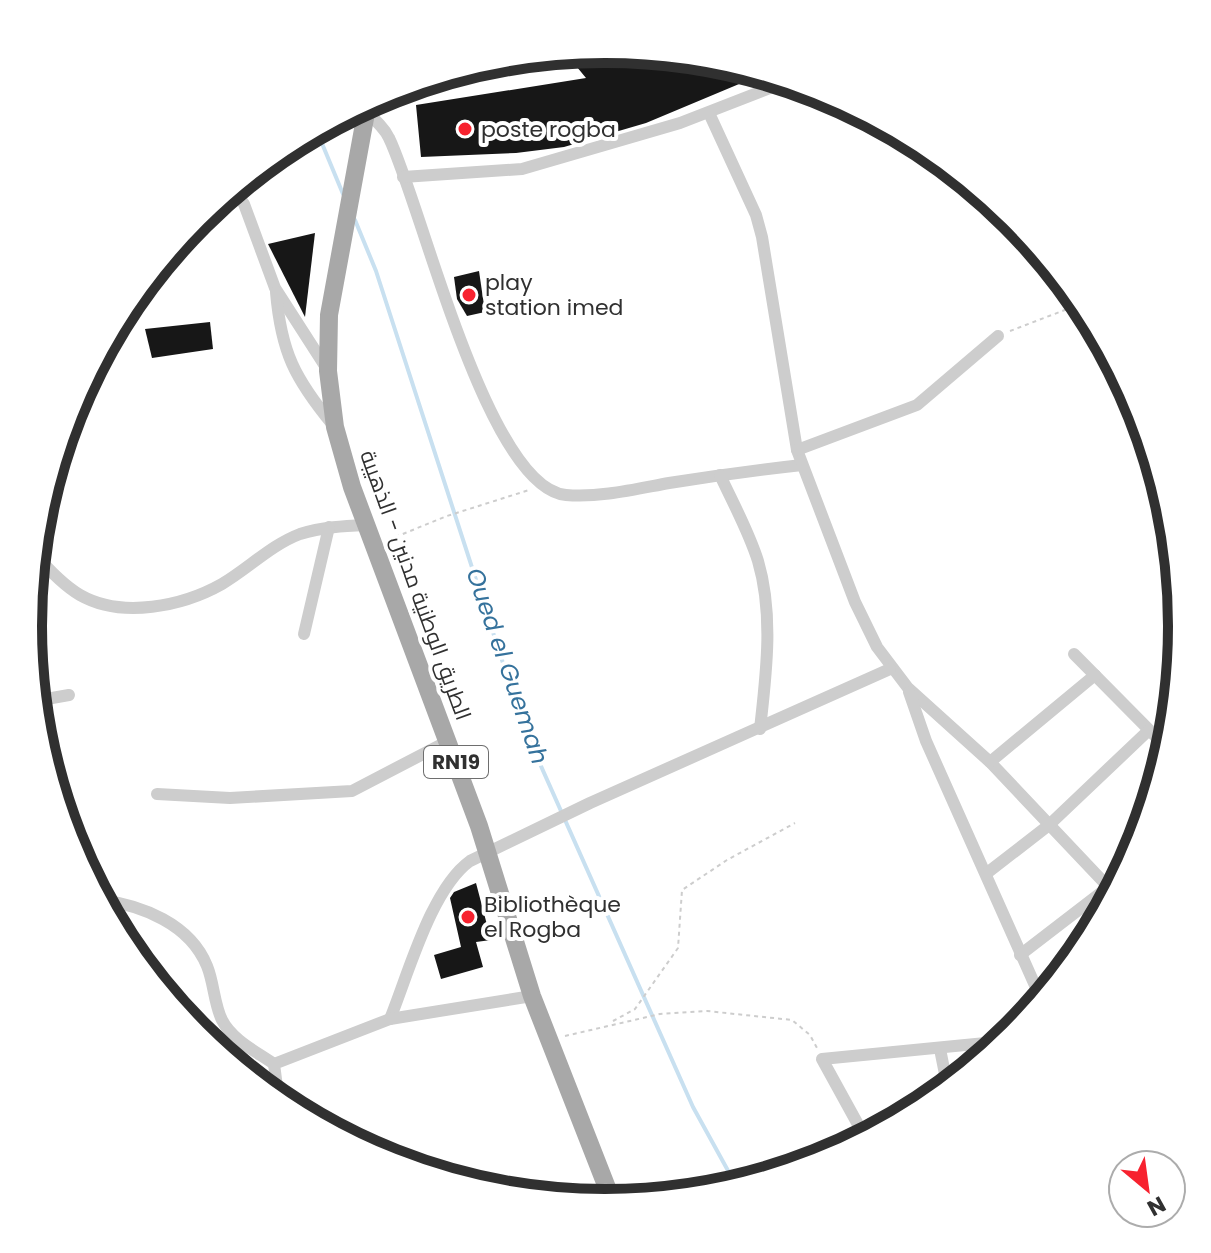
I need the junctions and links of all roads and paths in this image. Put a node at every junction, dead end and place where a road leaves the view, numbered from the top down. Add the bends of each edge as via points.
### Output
1 (771, 88) edge
2 (709, 113) junction
3 (372, 114) edge
4 (363, 118) edge
5 (403, 177) junction
6 (239, 199) edge
7 (275, 288) junction
8 (1070, 308) edge
9 (998, 336) joint
10 (328, 371) junction
11 (335, 427) junction
12 (797, 450) junction
13 (802, 465) junction
14 (720, 475) junction
15 (541, 487) junction
16 (367, 525) junction
17 (329, 527) junction
18 (376, 546) junction
19 (46, 565) edge
20 (304, 634) dead end
21 (1074, 654) dead end
22 (890, 669) junction
23 (1095, 675) junction
24 (908, 688) junction
25 (69, 695) dead end
26 (47, 699) edge
27 (760, 729) junction
28 (1149, 730) junction
29 (1157, 738) edge
30 (448, 741) junction
31 (990, 762) junction
32 (157, 794) dead end
33 (795, 823) dead end
34 (1049, 825) junction
35 (488, 852) junction
36 (987, 873) junction
37 (1106, 885) edge
38 (1098, 901) edge
39 (115, 904) edge
40 (1020, 955) junction
41 (1036, 989) edge
42 (532, 996) junction
43 (390, 1019) junction
44 (609, 1024) junction
45 (548, 1041) junction
46 (984, 1044) edge
47 (940, 1049) junction
48 (822, 1059) junction
49 (274, 1064) junction
50 (945, 1076) edge
51 (277, 1084) edge
52 (860, 1129) edge
53 (608, 1190) edge

1 - 2 street
2 - 5 street via 522,169
2 - 12 street via 762,237
3 - 5 street via 390,138
4 - 10 main road, الطريق الوطنية مدنين - الذهيبة / RN19 via 329,315
5 - 15 street via 447,310 474,372 514,451
6 - 7 street
7 - 10 street
7 - 11 street via 289,361
8 - 9 path
9 - 12 street via 917,405
10 - 11 main road, الطريق الوطنية مدنين - الذهيبة / RN19
11 - 16 main road, الطريق الوطنية مدنين - الذهيبة / RN19
12 - 13 street
13 - 14 street
13 - 22 street via 855,602
14 - 15 street via 615,492 567,495
14 - 27 street via 764,586 767,632
15 - 18 path via 435,520
16 - 17 street
16 - 18 main road, الطريق الوطنية مدنين - الذهيبة / RN19
17 - 19 street via 276,546 224,583 171,604 123,606 92,600
17 - 20 street
18 - 30 main road, الطريق الوطنية مدنين - الذهيبة / RN19
21 - 23 street
22 - 24 street
22 - 27 street
23 - 28 street
23 - 31 street
24 - 31 street
24 - 36 street via 926,741
25 - 26 street
27 - 35 street
28 - 29 street
28 - 34 street
30 - 32 street via 352,791 221,798
30 - 35 main road, الطريق الوطنية مدنين - الذهيبة / RN19
31 - 34 street
33 - 44 path via 682,890 678,948 635,1009
34 - 36 street
34 - 37 street
35 - 42 main road, الطريق الوطنية مدنين - الذهيبة / RN19
35 - 43 street via 463,867 448,885
36 - 40 street
38 - 40 street
39 - 49 street via 151,913 187,936 207,966 222,1020 239,1040
40 - 41 street
42 - 43 street
42 - 45 main road, الطريق الوطنية مدنين - الذهيبة / RN19
43 - 49 street
44 - 45 path
44 - 48 path via 707,1011 775,1016 801,1025
45 - 53 main road, الطريق الوطنية مدنين - الذهيبة / RN19
46 - 47 street
47 - 48 street
47 - 50 street
48 - 52 street
49 - 51 street

